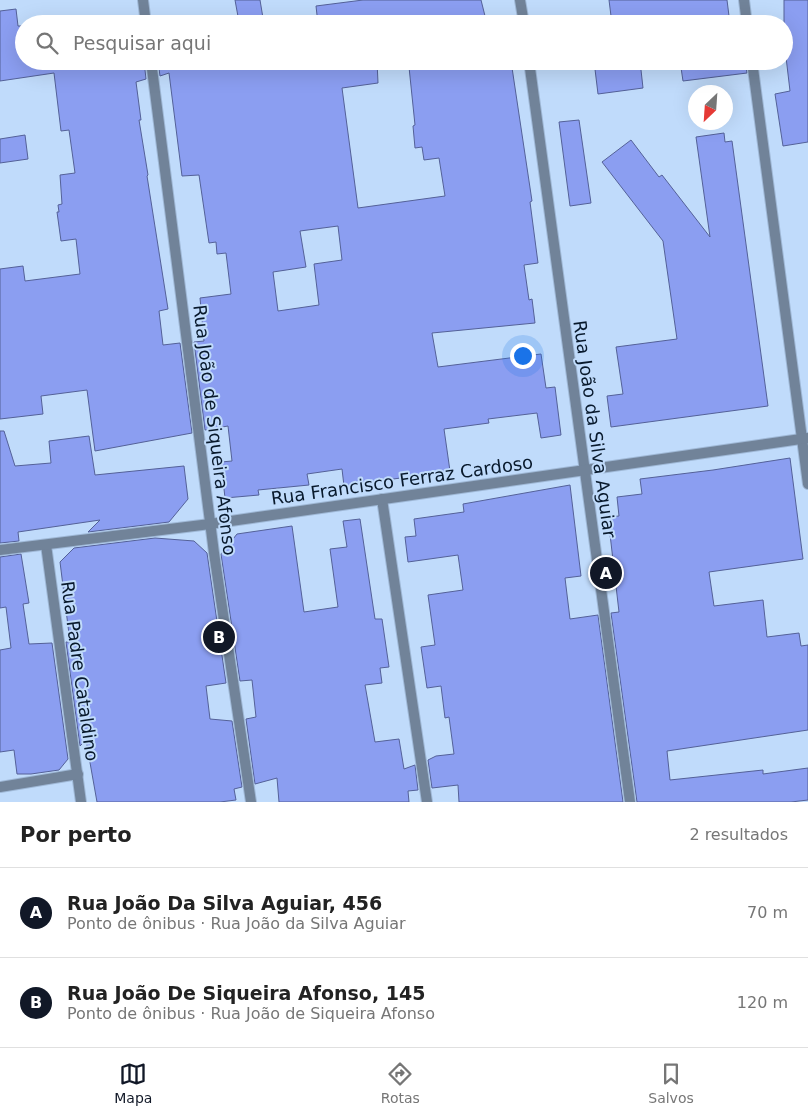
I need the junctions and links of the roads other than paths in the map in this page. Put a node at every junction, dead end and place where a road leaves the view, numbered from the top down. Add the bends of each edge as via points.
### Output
1 (143, 0) edge
2 (520, 0) edge
3 (744, 0) edge
4 (145, 15) edge
5 (522, 15) edge
6 (746, 15) edge
7 (152, 70) edge
8 (530, 70) edge
9 (753, 70) edge
10 (805, 438) edge
11 (584, 470) junction
12 (808, 484) edge
13 (382, 499) junction
14 (210, 524) junction
15 (46, 545) junction
16 (0, 550) edge
17 (78, 774) junction
18 (0, 787) edge
19 (81, 802) edge
20 (251, 802) edge
21 (427, 802) edge
22 (630, 802) edge

1 - 4 street
2 - 5 street
3 - 6 street
7 - 14 street, Rua João de Siqueira Afonso
8 - 11 street, Rua João da Silva Aguiar
9 - 10 street
10 - 11 street, Rua Francisco Ferraz Cardoso
10 - 12 street
11 - 13 street, Rua Francisco Ferraz Cardoso
11 - 22 street, Rua João da Silva Aguiar
13 - 14 street, Rua Francisco Ferraz Cardoso
13 - 21 street
14 - 15 street, Rua Francisco Ferraz Cardoso
14 - 20 street, Rua João de Siqueira Afonso
15 - 16 street, Rua Francisco Ferraz Cardoso
15 - 17 street, Rua Padre Cataldino
17 - 18 street
17 - 19 street, Rua Padre Cataldino

